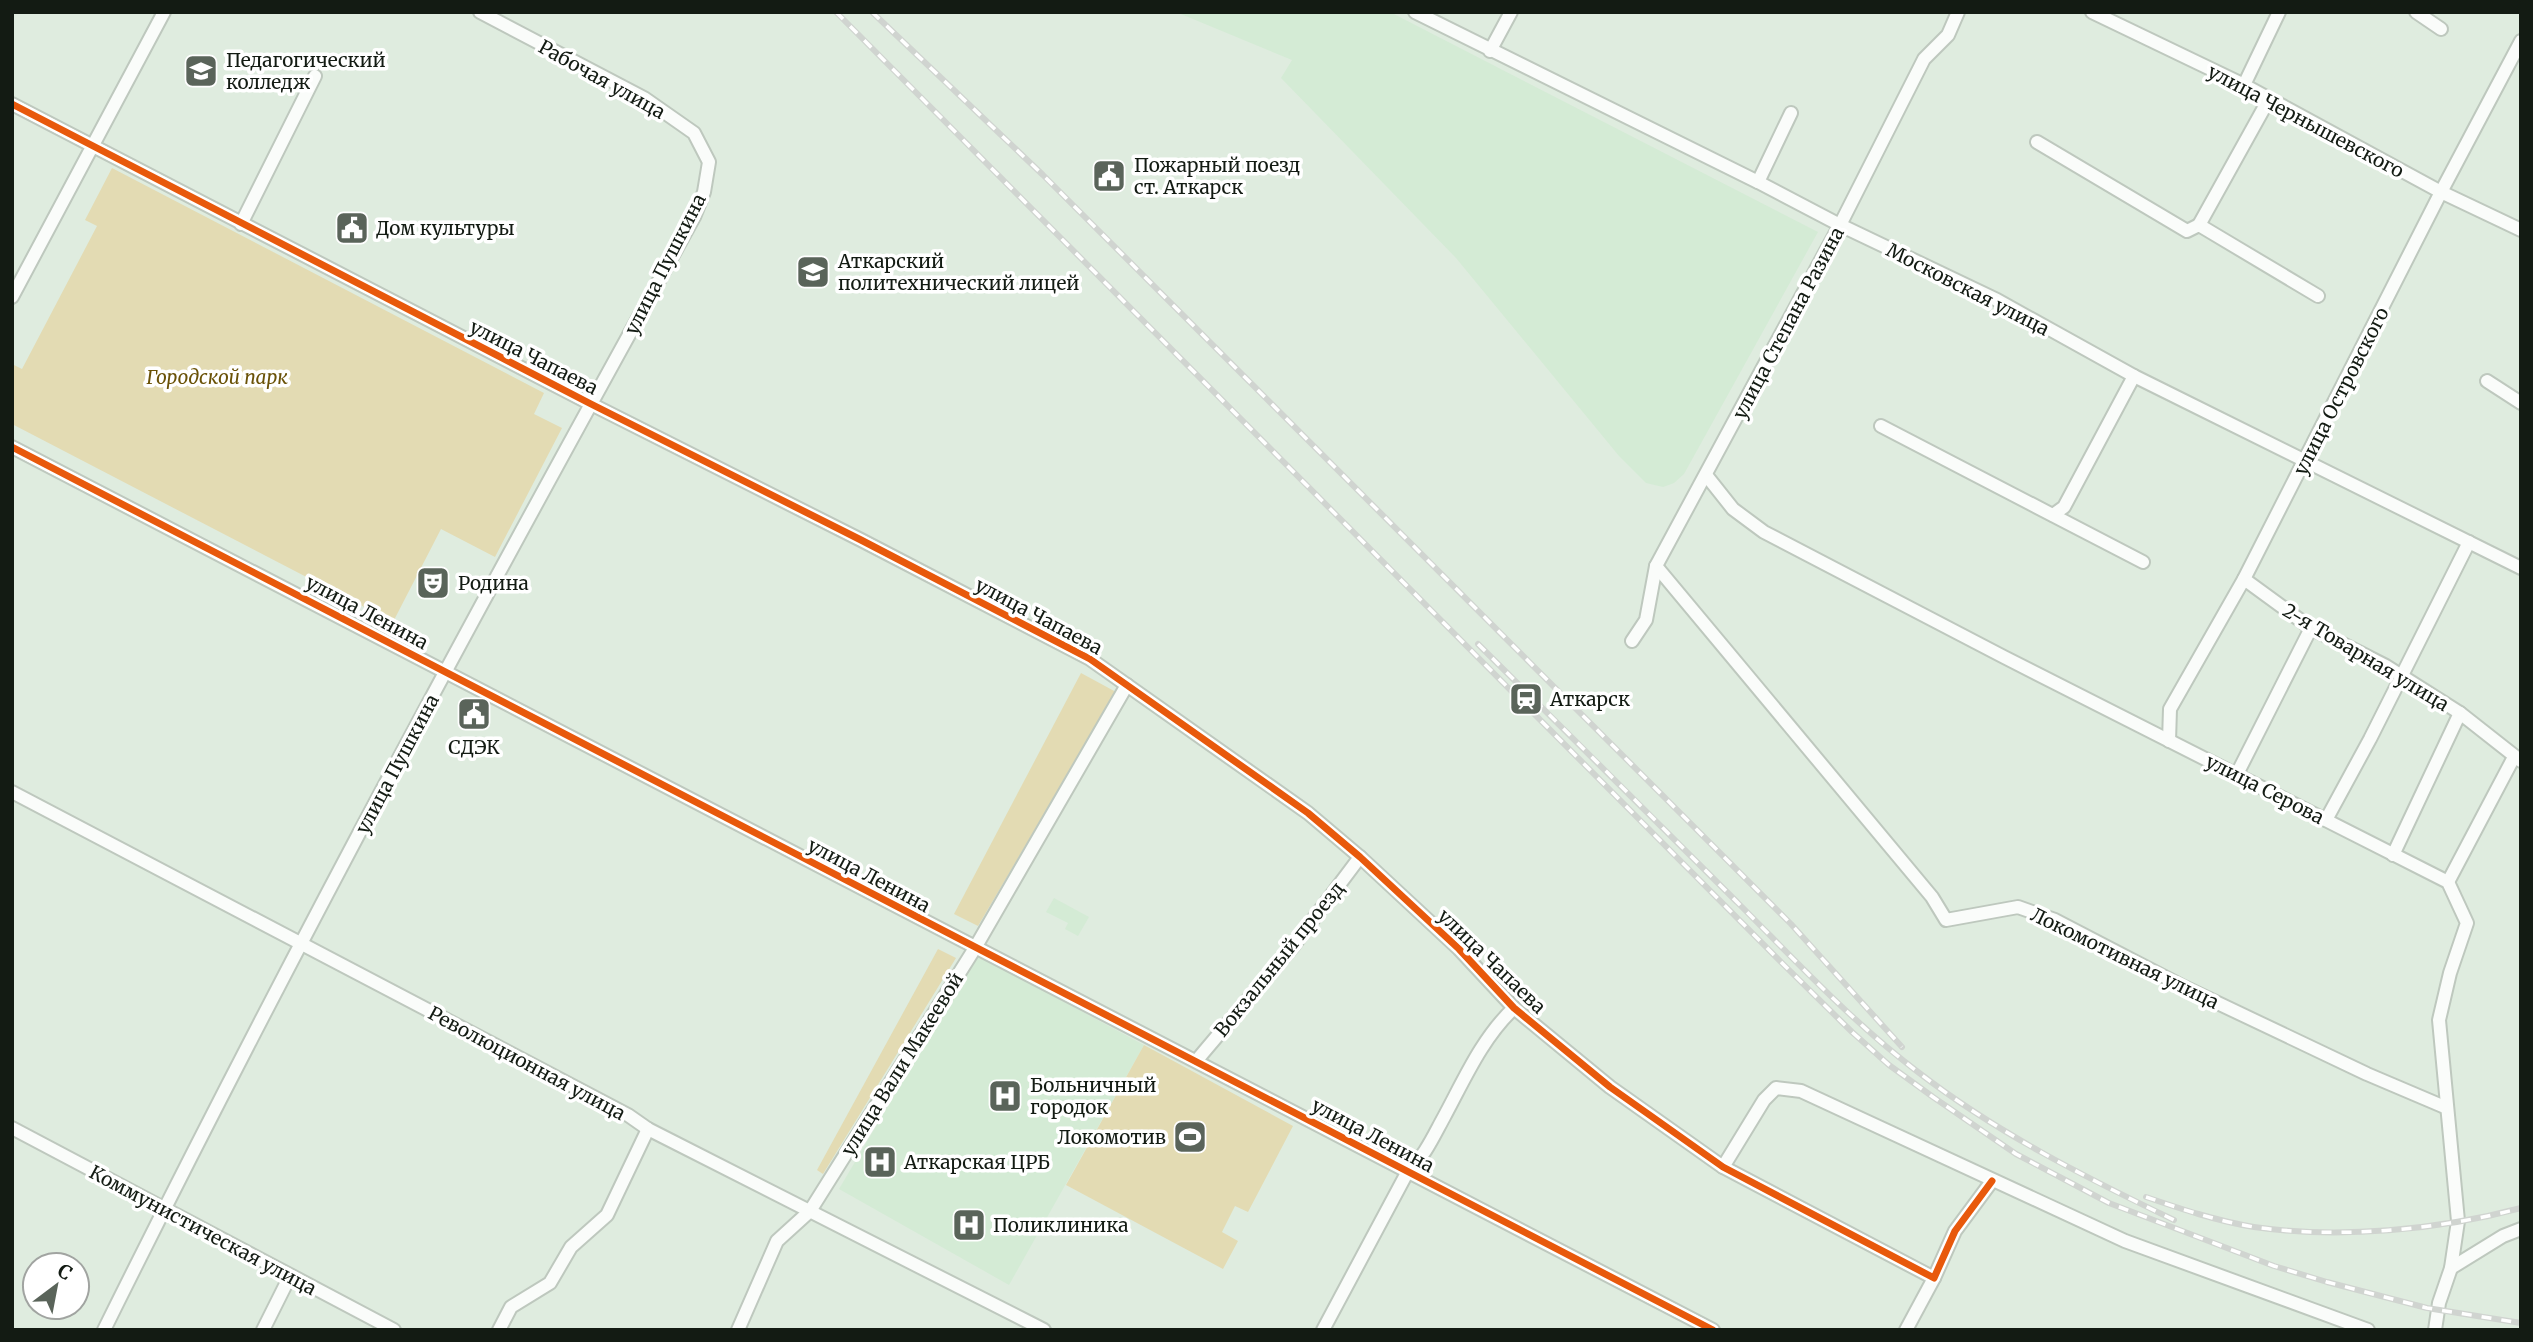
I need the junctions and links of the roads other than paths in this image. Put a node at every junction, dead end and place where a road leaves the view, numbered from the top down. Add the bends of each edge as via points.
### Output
1 (164, 12) edge
2 (480, 12) edge
3 (1415, 12) edge
4 (1511, 12) edge
5 (1958, 12) edge
6 (2092, 12) edge
7 (2279, 12) edge
8 (2416, 12) edge
9 (2441, 29) dead end
10 (2521, 41) edge
11 (1490, 51) junction
12 (315, 76) dead end
13 (2244, 85) junction
14 (2269, 99) junction
15 (12, 104) edge
16 (1791, 113) dead end
17 (2037, 142) dead end
18 (93, 148) junction
19 (709, 162) joint
20 (1758, 182) junction
21 (2441, 192) junction
22 (242, 224) junction
23 (1840, 225) junction
24 (2199, 225) junction
25 (2521, 230) edge
26 (2318, 296) dead end
27 (12, 297) edge
28 (2134, 376) junction
29 (2487, 382) dead end
30 (591, 404) junction
31 (2521, 404) edge
32 (1881, 426) dead end
33 (12, 447) edge
34 (2305, 463) junction
35 (1706, 475) junction
36 (2053, 515) junction
37 (2469, 542) junction
38 (2143, 562) dead end
39 (1656, 566) junction
40 (2521, 568) edge
41 (2244, 579) junction
42 (2311, 628) junction
43 (1632, 641) dead end
44 (446, 671) junction
45 (2401, 676) junction
46 (1127, 685) junction
47 (2460, 713) junction
48 (2169, 741) junction
49 (2517, 759) edge
50 (2237, 774) junction
51 (12, 792) edge
52 (2326, 820) junction
53 (2393, 855) junction
54 (1360, 857) junction
55 (2448, 882) junction
56 (300, 944) junction
57 (975, 948) junction
58 (1514, 1008) junction
59 (1197, 1060) junction
60 (2446, 1108) junction
61 (12, 1128) edge
62 (648, 1129) junction
63 (1723, 1167) junction
64 (1408, 1171) junction
65 (1992, 1181) junction
66 (164, 1208) junction
67 (810, 1210) junction
68 (2521, 1229) edge
69 (2451, 1268) junction
70 (290, 1276) junction
71 (1934, 1278) junction
72 (104, 1330) edge
73 (263, 1330) edge
74 (394, 1330) edge
75 (499, 1330) edge
76 (738, 1330) edge
77 (1044, 1330) edge
78 (1323, 1330) edge
79 (1713, 1330) edge
80 (1906, 1330) edge
81 (2368, 1330) edge
82 (2435, 1330) edge

1 - 18 street
2 - 19 street, Рабочая улица via 644,99 694,133
3 - 11 street, Московская улица
4 - 11 street
5 - 23 street, улица Степана Разина via 1948,36 1924,59
6 - 13 street, улица Чернышевского
7 - 13 street
8 - 9 street
10 - 21 street, улица Островского
11 - 20 street, Московская улица
12 - 22 street
13 - 14 street, улица Чернышевского
14 - 21 street, улица Чернышевского
14 - 24 street
15 - 18 street, улица Чапаева
16 - 20 street
17 - 24 street via 2187,231
18 - 22 street, улица Чапаева
18 - 27 street
19 - 30 street, улица Пушкина via 694,217
20 - 23 street, Московская улица
21 - 25 street, улица Чернышевского
21 - 34 street, улица Островского
22 - 30 street, улица Чапаева
23 - 28 street, Московская улица via 1997,300
23 - 35 street, улица Степана Разина
24 - 26 street
28 - 34 street, Московская улица
28 - 36 street via 2064,507
29 - 31 street
30 - 44 street, улица Пушкина
30 - 46 street, улица Чапаева via 1090,659
32 - 36 street
33 - 44 street, улица Ленина
34 - 37 street, Московская улица
34 - 41 street, улица Островского
35 - 39 street, улица Степана Разина
35 - 48 street, улица Серова via 1733,509 1764,532
36 - 38 street
37 - 40 street, Московская улица
37 - 45 street
39 - 43 street, улица Степана Разина via 1646,620
39 - 60 street, Локомотивная улица via 1932,897 1946,920 2018,907 2055,919 2184,987
41 - 42 street, 2-я Товарная улица
41 - 48 street, улица Островского via 2170,709
42 - 45 street, 2-я Товарная улица
42 - 50 street
44 - 56 street, улица Пушкина
44 - 57 street, улица Ленина
45 - 47 street, 2-я Товарная улица
45 - 52 street
46 - 54 street, улица Чапаева via 1308,813
46 - 57 street, улица Вали Макеевой
47 - 49 street, 2-я Товарная улица
47 - 53 street
48 - 50 street, улица Серова
49 - 55 street
50 - 52 street, улица Серова
51 - 56 street, Революционная улица
52 - 53 street, улица Серова
53 - 55 street, улица Серова
54 - 58 street, улица Чапаева via 1459,949
54 - 59 street, Вокзальный проезд via 1294,945
55 - 60 street via 2468,923 2439,1020
56 - 62 street, Революционная улица
56 - 66 street, улица Пушкина
57 - 59 street, улица Ленина
57 - 67 street, улица Вали Макеевой
58 - 63 street, улица Чапаева via 1610,1087
58 - 64 street via 1499,1022 1422,1158
59 - 64 street, улица Ленина
60 - 69 street via 2458,1221
61 - 66 street, Коммунистическая улица
62 - 67 street, Революционная улица
62 - 75 street via 607,1215 571,1247 550,1283 510,1307
63 - 65 street via 1776,1088 1801,1091
63 - 71 street, улица Чапаева
64 - 78 street
64 - 79 street, улица Ленина
65 - 71 street via 1955,1231
65 - 81 street via 2125,1241
66 - 70 street, Коммунистическая улица
66 - 72 street, улица Пушкина
67 - 76 street, улица Вали Макеевой via 777,1241
67 - 77 street, Революционная улица
68 - 69 street
69 - 82 street
70 - 73 street
70 - 74 street, Коммунистическая улица
71 - 80 street

